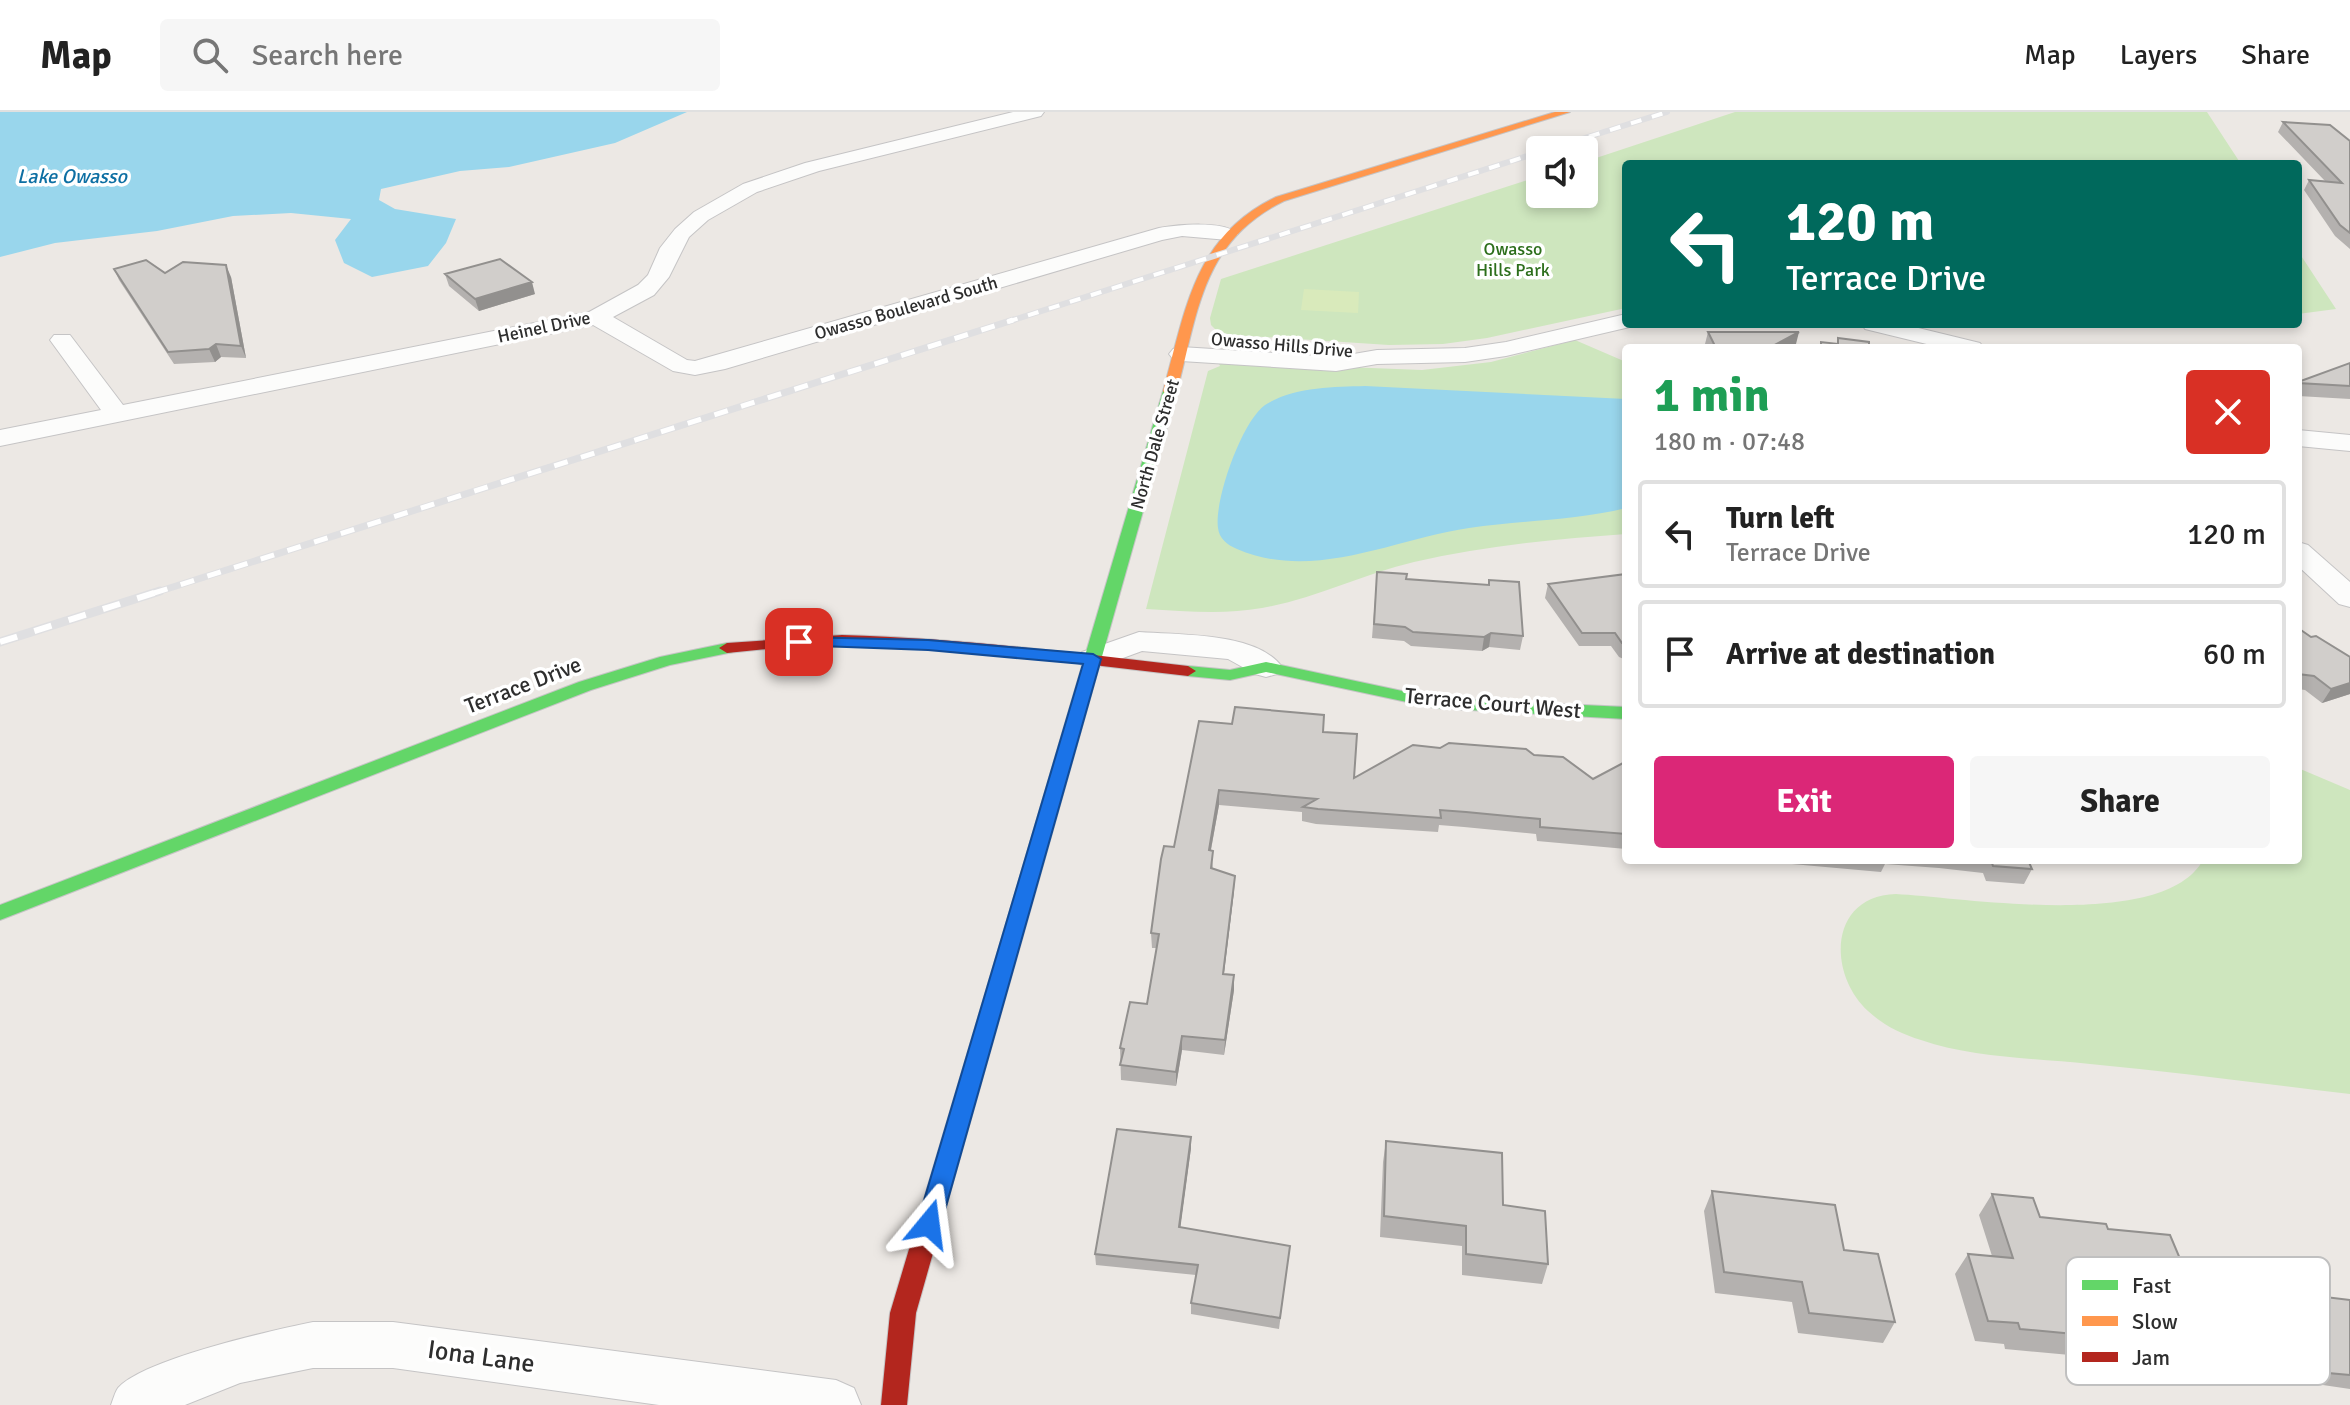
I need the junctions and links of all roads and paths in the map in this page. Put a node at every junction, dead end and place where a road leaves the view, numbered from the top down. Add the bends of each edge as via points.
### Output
1 (1035, 112) edge
2 (1565, 112) edge
3 (1228, 234) junction
4 (596, 317) junction
5 (1622, 322) edge
6 (1890, 328) edge
7 (62, 340) dead end
8 (1956, 344) edge
9 (1184, 345) junction
10 (116, 413) junction
11 (0, 438) edge
12 (2302, 438) edge
13 (2350, 443) edge
14 (2302, 555) edge
15 (2350, 598) edge
16 (1093, 659) junction
17 (1266, 667) joint
18 (1622, 713) edge
19 (0, 913) edge
20 (136, 1405) edge
21 (836, 1405) edge
22 (894, 1405) edge

1 - 4 street, Heinel Drive via 812,167 750,188 682,233 646,290
2 - 3 street via 1292,195 1259,209
3 - 4 street, Owasso Boulevard South via 1159,234 695,368 681,366
3 - 9 street, North Dale Street via 1210,261
4 - 10 street, Heinel Drive
5 - 9 street, Owasso Hills Drive via 1465,355 1377,357 1336,364
6 - 8 street
7 - 10 street
9 - 16 street, North Dale Street
10 - 11 street, Heinel Drive
12 - 13 street
14 - 15 street
16 - 17 street, Terrace Court West via 1139,641 1235,650
16 - 19 street, Terrace Drive via 928,645 799,642 680,657 585,686
16 - 22 street, North Dale Street via 903,1313
17 - 18 street, Terrace Court West via 1435,703
20 - 21 street, Iona Lane via 240,1360 313,1345 393,1345

